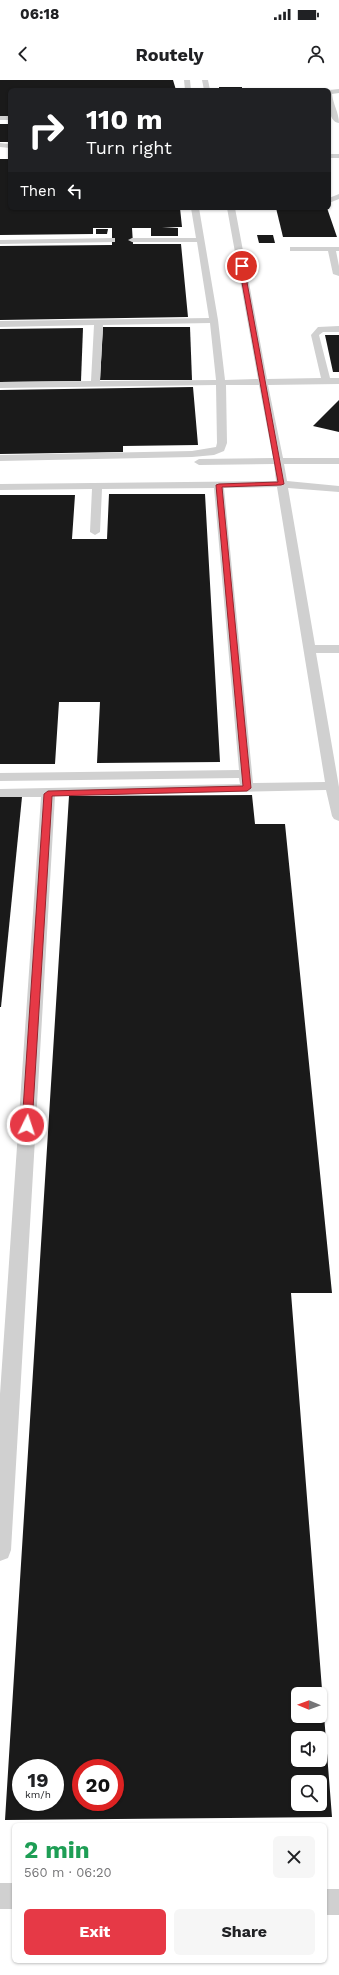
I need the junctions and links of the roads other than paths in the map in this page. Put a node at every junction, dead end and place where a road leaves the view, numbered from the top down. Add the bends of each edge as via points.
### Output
1 (331, 106) edge
2 (338, 123) edge
3 (195, 210) edge
4 (231, 210) edge
5 (112, 240) dead end
6 (132, 240) dead end
7 (200, 240) junction
8 (0, 242) edge
9 (293, 249) dead end
10 (335, 249) edge
11 (338, 274) edge
12 (339, 283) edge
13 (214, 320) junction
14 (99, 322) junction
15 (0, 324) edge
16 (339, 328) edge
17 (326, 381) junction
18 (339, 381) edge
19 (263, 382) junction
20 (221, 383) junction
21 (95, 384) junction
22 (0, 385) edge
23 (0, 458) edge
24 (278, 461) junction
25 (339, 461) edge
26 (0, 465) edge
27 (281, 484) junction
28 (219, 485) junction
29 (97, 486) junction
30 (0, 487) edge
31 (339, 489) edge
32 (95, 532) dead end
33 (308, 649) junction
34 (339, 649) edge
35 (244, 774) junction
36 (0, 777) edge
37 (332, 786) junction
38 (247, 788) junction
39 (0, 793) edge
40 (48, 794) junction
41 (339, 816) edge
42 (0, 1550) edge
43 (0, 1896) edge
44 (12, 1896) edge
45 (327, 1902) edge
46 (339, 1902) edge

1 - 2 lane
3 - 7 lane
4 - 19 lane
5 - 8 lane
6 - 7 lane
7 - 13 lane
9 - 10 lane
10 - 11 lane
11 - 12 lane
13 - 14 lane
13 - 20 lane
14 - 15 lane
14 - 21 lane
16 - 17 lane via 321,329 315,336
17 - 18 lane
17 - 19 lane
19 - 20 lane
19 - 24 lane
20 - 21 lane
20 - 23 lane via 222,443 220,449 214,452
21 - 22 lane
24 - 25 lane
24 - 26 lane
24 - 27 lane
27 - 28 lane
27 - 31 lane
27 - 33 lane
28 - 29 lane
28 - 35 lane
29 - 30 lane
29 - 32 lane
33 - 34 lane
33 - 37 lane
35 - 36 lane
35 - 38 lane
37 - 38 lane
37 - 41 lane
38 - 40 lane
39 - 40 lane
40 - 42 lane
43 - 44 lane
45 - 46 lane

